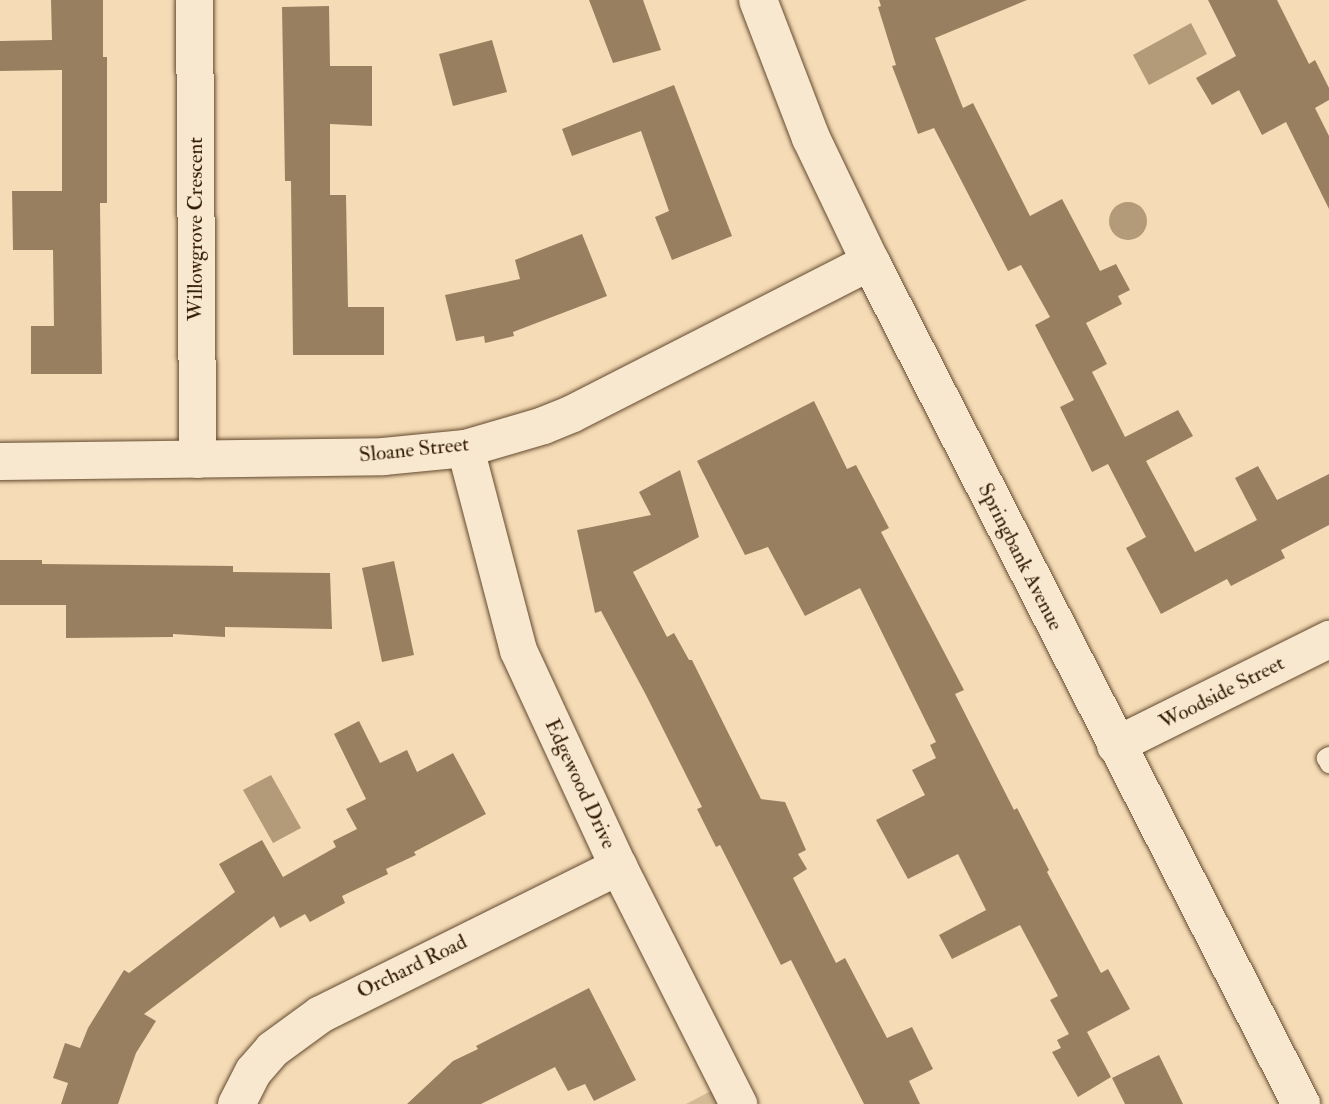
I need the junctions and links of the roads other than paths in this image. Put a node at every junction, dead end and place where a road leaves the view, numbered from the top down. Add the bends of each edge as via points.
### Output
1 (194, 0) edge
2 (758, 0) edge
3 (870, 261) junction
4 (465, 448) junction
5 (197, 459) junction
6 (0, 461) edge
7 (1329, 639) edge
8 (1115, 745) junction
9 (1329, 756) edge
10 (1329, 764) edge
11 (618, 866) junction
12 (236, 1104) edge
13 (738, 1104) edge
14 (1301, 1104) edge

1 - 5 street, Willowgrove Crescent
2 - 3 main road, Springbank Avenue via 811,138
3 - 4 street, Sloane Street via 572,413
3 - 8 main road, Springbank Avenue
4 - 5 street, Sloane Street via 383,456
4 - 11 street, Edgewood Drive via 518,649
5 - 6 street, Sloane Street
7 - 8 street, Woodside Street
8 - 14 main road, Springbank Avenue
9 - 10 lane
11 - 12 street, Orchard Road via 320,1014 272,1049 253,1071
11 - 13 street, Edgewood Drive

